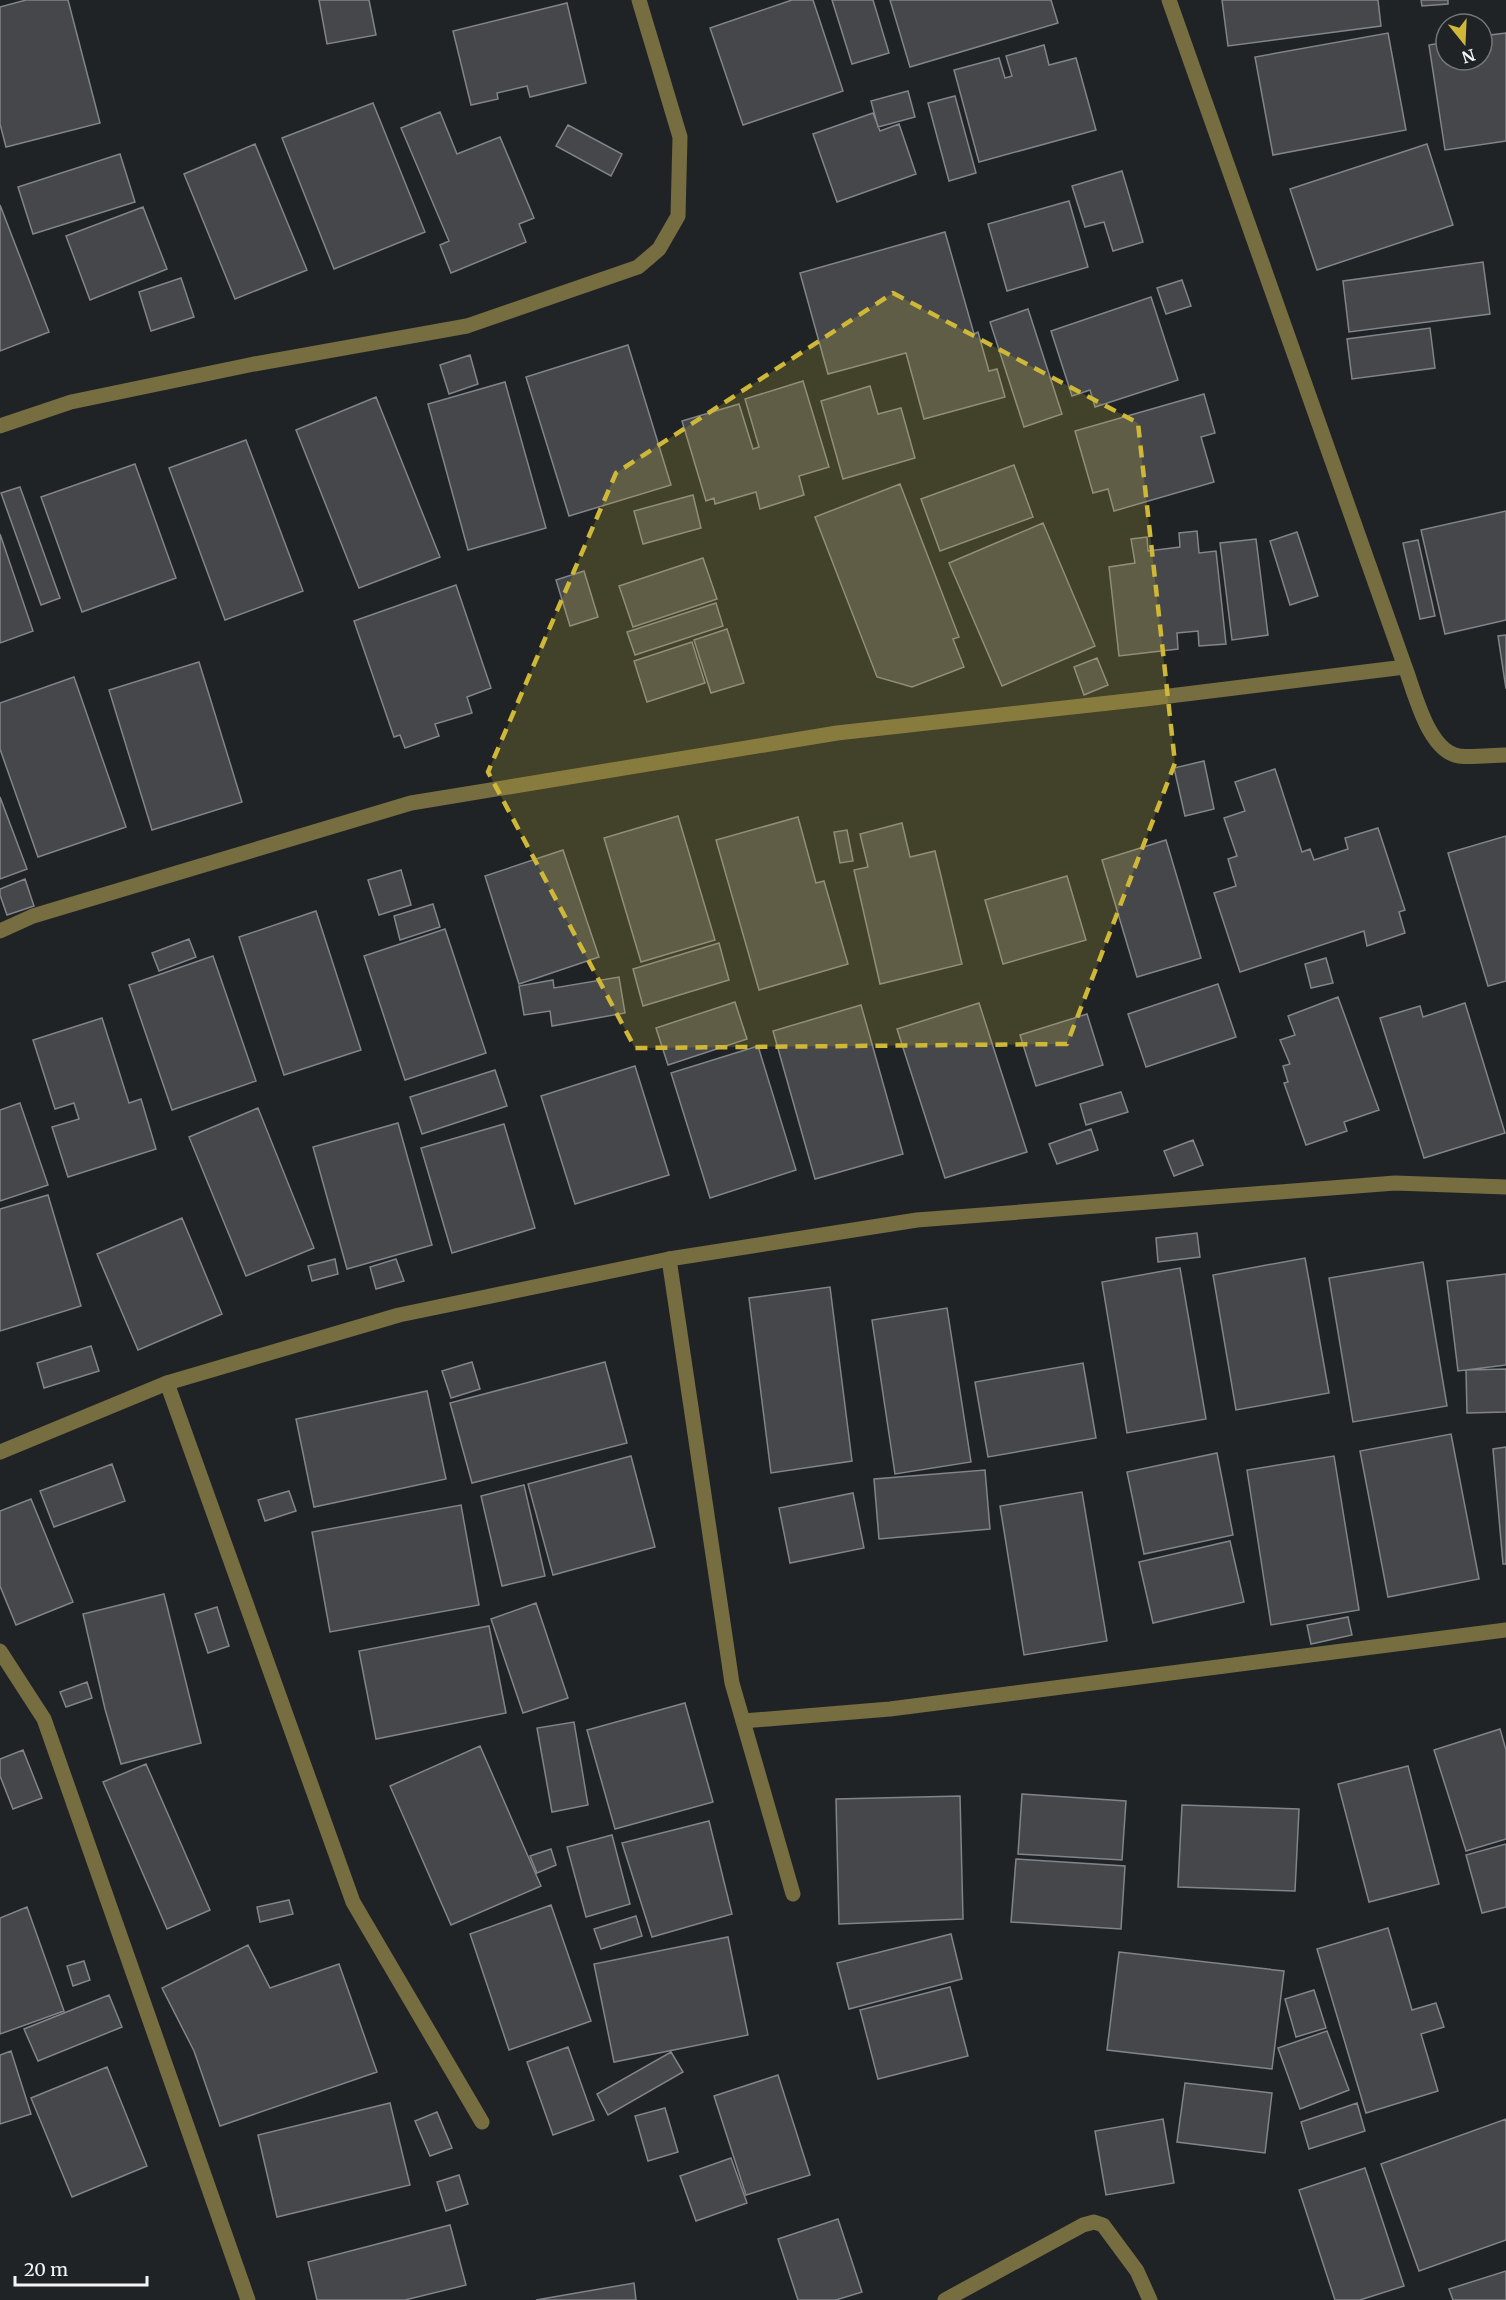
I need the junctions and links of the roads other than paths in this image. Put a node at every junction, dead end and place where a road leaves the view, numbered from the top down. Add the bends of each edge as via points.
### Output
1 (639, 0) edge
2 (1169, 0) edge
3 (0, 426) edge
4 (1405, 667) junction
5 (1506, 754) edge
6 (0, 931) edge
7 (1506, 1187) edge
8 (669, 1259) junction
9 (168, 1383) junction
10 (0, 1452) edge
11 (1506, 1630) edge
12 (0, 1651) edge
13 (743, 1721) junction
14 (792, 1894) dead end
15 (482, 2122) dead end
16 (248, 2300) edge
17 (945, 2300) edge
18 (1150, 2300) edge

1 - 3 street via 680,137 678,216 658,249 638,267 467,326 71,402
2 - 4 street
4 - 5 street via 1440,747 1457,756
4 - 6 street via 837,733 411,803 33,916
7 - 8 street via 1395,1183 917,1220
8 - 9 street via 399,1316
8 - 13 street via 732,1683
9 - 10 street
9 - 15 street via 353,1902
11 - 13 street via 890,1709
12 - 16 street via 44,1719
13 - 14 street
17 - 18 street via 1094,2222 1103,2225 1137,2271

